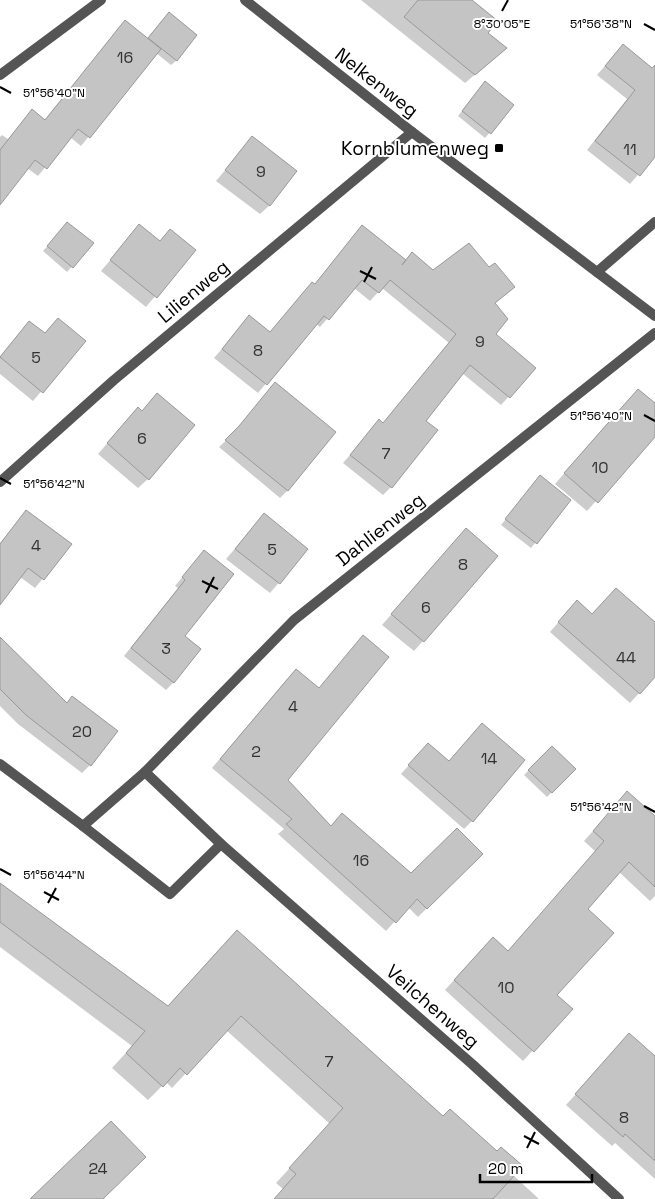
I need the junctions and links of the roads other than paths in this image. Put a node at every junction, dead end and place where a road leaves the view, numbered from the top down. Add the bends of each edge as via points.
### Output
1 (101, 0) edge
2 (245, 0) edge
3 (0, 74) edge
4 (412, 132) junction
5 (655, 222) edge
6 (597, 272) junction
7 (655, 316) edge
8 (655, 333) edge
9 (0, 482) edge
10 (0, 764) edge
11 (146, 772) junction
12 (83, 826) junction
13 (221, 844) junction
14 (619, 1199) edge

1 - 3 street
2 - 4 street, Nelkenweg
4 - 6 street, Nelkenweg
4 - 9 street, Lilienweg via 114,380
5 - 6 street
6 - 7 street, Nelkenweg
8 - 11 street, Dahlienweg via 294,620
10 - 12 street
11 - 12 street
11 - 13 street, Veilchenweg
12 - 13 street via 170,894
13 - 14 street, Veilchenweg via 472,1064

